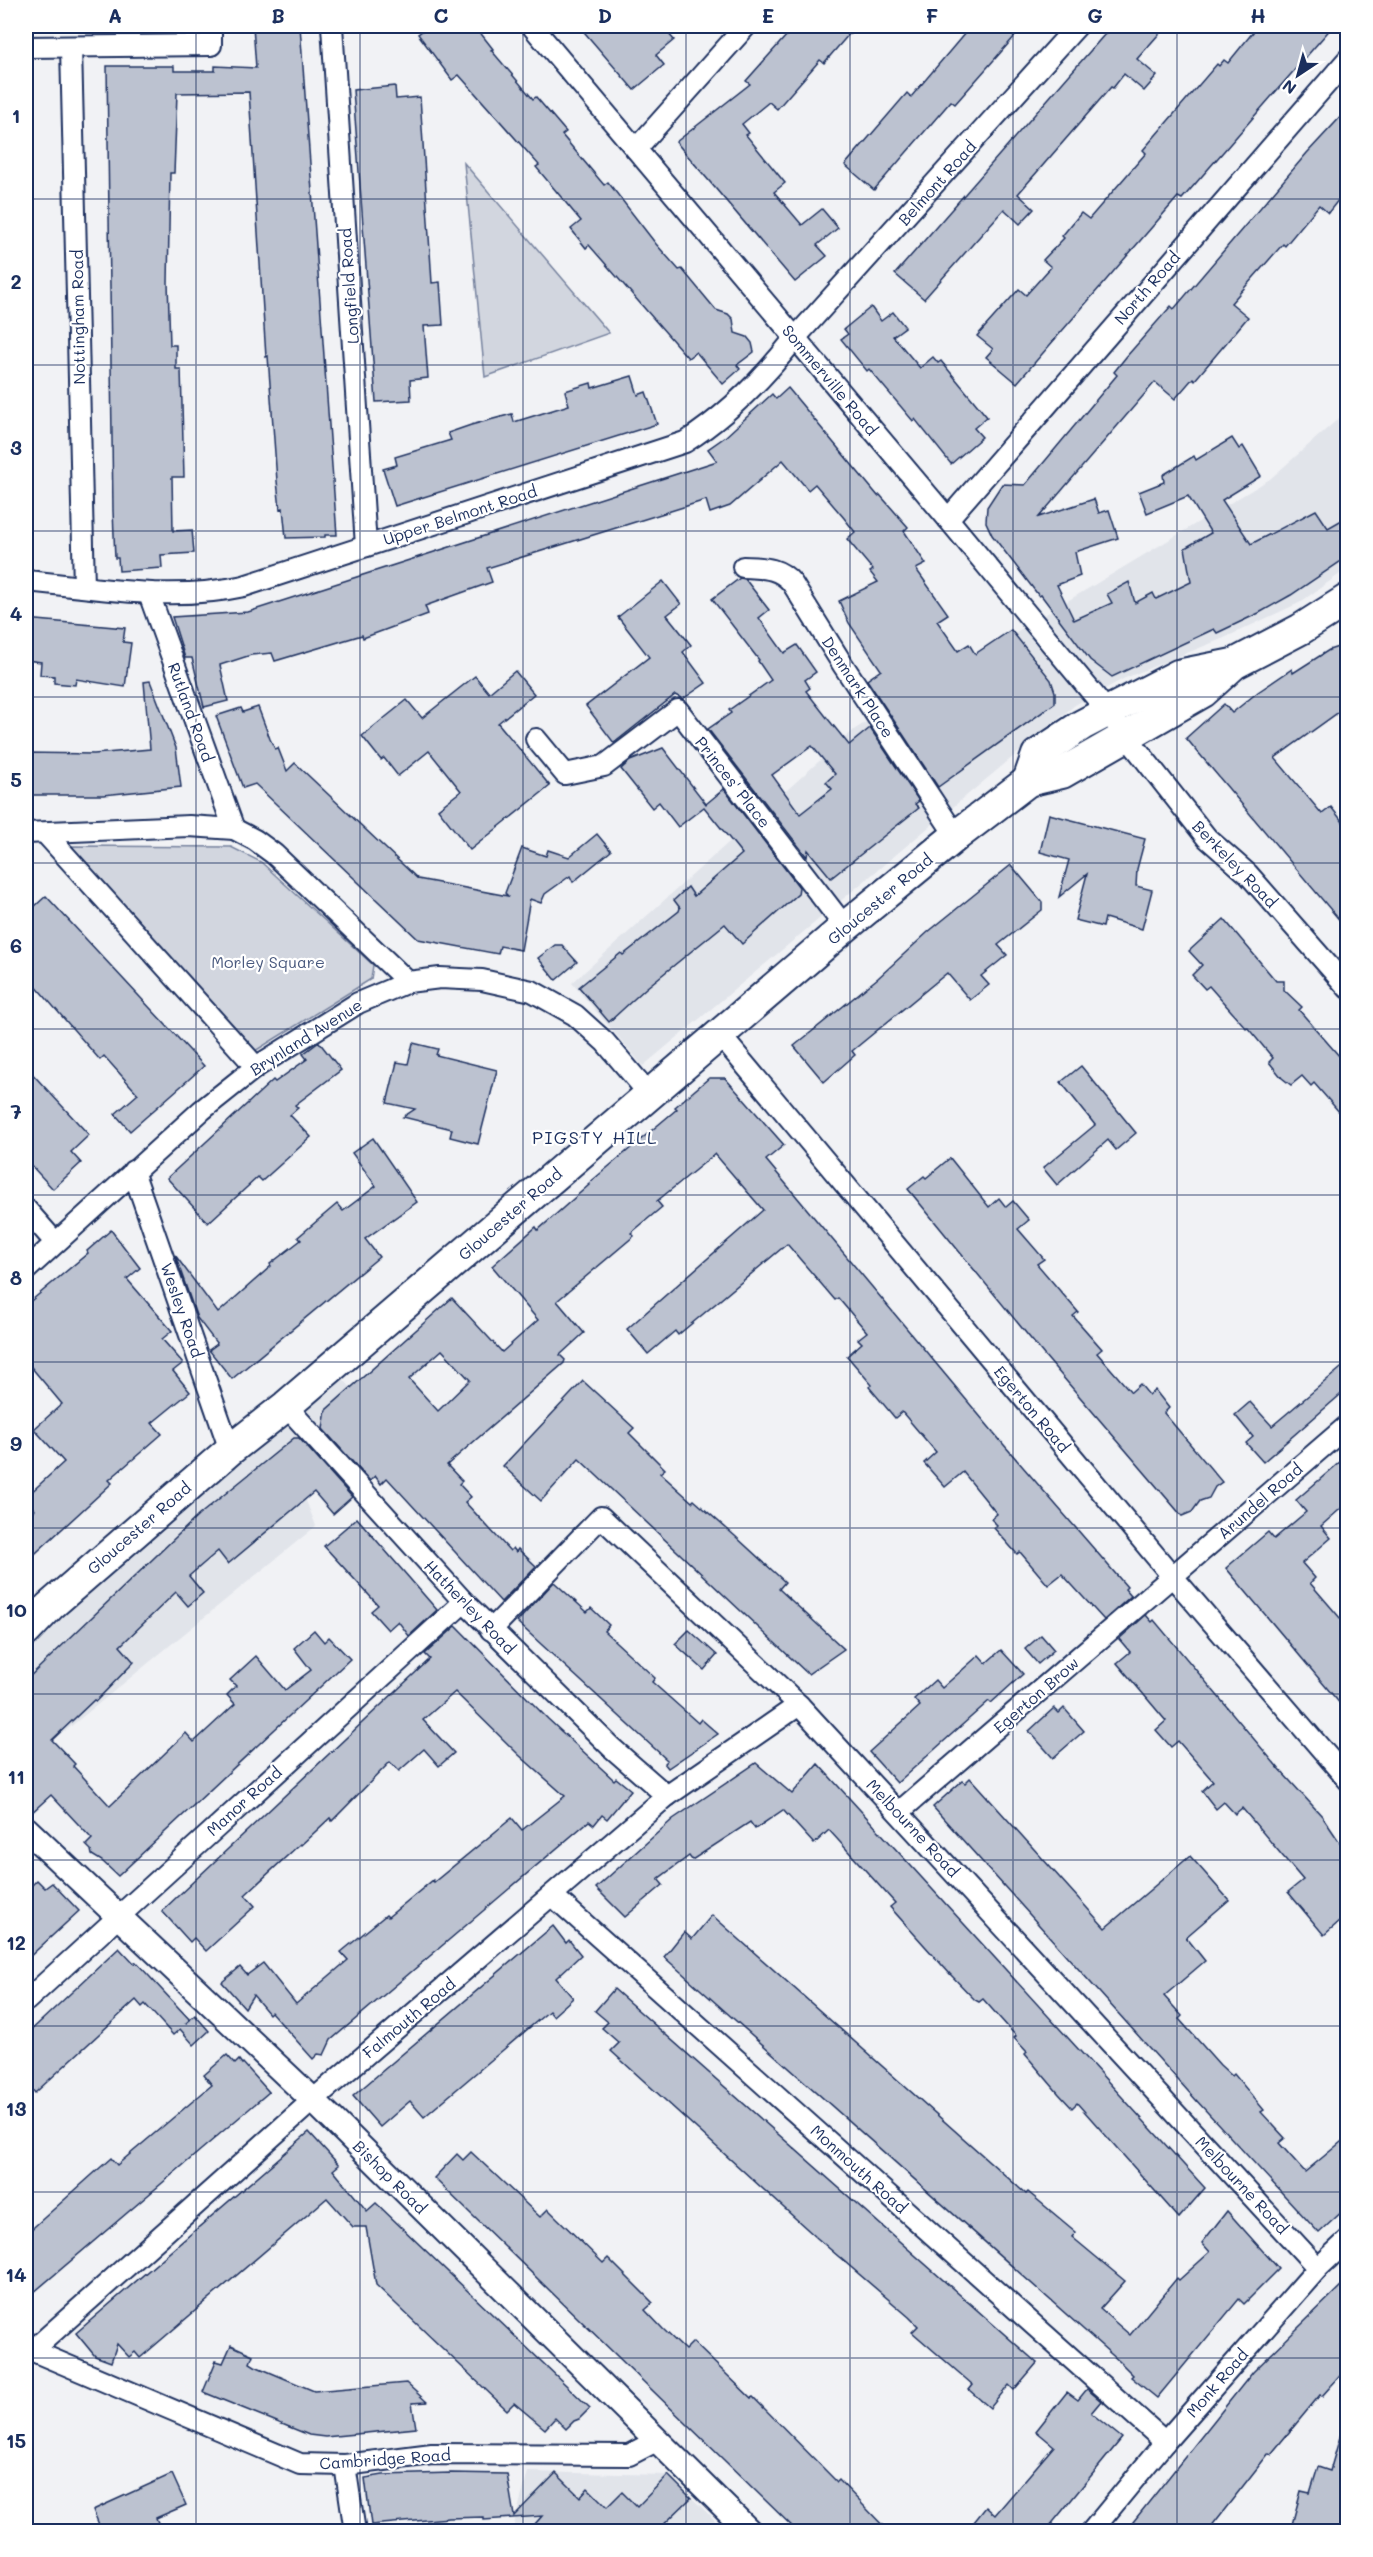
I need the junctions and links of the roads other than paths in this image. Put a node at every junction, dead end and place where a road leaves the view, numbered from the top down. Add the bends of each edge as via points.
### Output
1 (211, 26) edge
2 (332, 26) edge
3 (532, 26) edge
4 (746, 26) edge
5 (1077, 26) edge
6 (26, 47) edge
7 (71, 47) junction
8 (1347, 60) edge
9 (636, 149) junction
10 (795, 338) junction
11 (948, 519) junction
12 (366, 546) junction
13 (743, 567) dead end
14 (26, 581) edge
15 (84, 587) junction
16 (149, 594) junction
17 (1347, 599) edge
18 (1234, 664) junction
19 (1107, 712) junction
20 (1126, 736) junction
21 (536, 739) dead end
22 (1028, 781) junction
23 (234, 830) junction
24 (26, 833) edge
25 (45, 833) junction
26 (956, 836) junction
27 (846, 927) junction
28 (408, 982) junction
29 (1347, 987) edge
30 (720, 1035) junction
31 (256, 1067) junction
32 (650, 1095) junction
33 (134, 1171) junction
34 (26, 1209) edge
35 (54, 1241) junction
36 (26, 1270) edge
37 (286, 1406) junction
38 (1347, 1425) edge
39 (230, 1450) junction
40 (1173, 1577) junction
41 (464, 1602) junction
42 (26, 1630) edge
43 (491, 1630) junction
44 (799, 1705) junction
45 (1347, 1780) edge
46 (667, 1796) junction
47 (899, 1812) junction
48 (26, 1829) edge
49 (553, 1896) junction
50 (117, 1917) junction
51 (26, 2001) edge
52 (313, 2100) junction
53 (1347, 2240) edge
54 (1318, 2268) junction
55 (29, 2349) edge
56 (656, 2441) junction
57 (1165, 2442) junction
58 (345, 2465) junction
59 (355, 2532) edge
60 (750, 2532) edge
61 (1091, 2532) edge

1 - 7 street via 211,45
2 - 12 street, Longfield Road
3 - 9 street, Sommerville Road
4 - 9 street
5 - 10 street, Belmont Road
6 - 7 street
7 - 15 street, Nottingham Road
8 - 11 street, North Road
9 - 10 street, Sommerville Road
10 - 11 street, Sommerville Road
10 - 12 street, Upper Belmont Road via 742,399 685,442
11 - 19 street, Sommerville Road
12 - 16 street, Upper Belmont Road via 233,588 197,594
13 - 26 street, Denmark Place via 776,570 792,583
14 - 15 street, Upper Belmont Road
15 - 16 street, Upper Belmont Road
16 - 23 street, Rutland Road
17 - 18 main road, Gloucester Road via 1301,629
18 - 19 main road, Gloucester Road via 1178,675
18 - 20 main road, Gloucester Road via 1203,692
19 - 20 street, Sommerville Road
19 - 22 main road, Gloucester Road via 1037,755
20 - 22 main road, Gloucester Road via 1062,773
20 - 29 street, Berkeley Road via 1207,838 1248,874
21 - 27 street, Princes' Place via 565,774 604,766 678,710
22 - 26 main road, Gloucester Road
23 - 25 street via 189,826
23 - 28 street via 274,854
24 - 25 street
25 - 31 street
26 - 27 main road, Gloucester Road
27 - 30 main road, Gloucester Road
28 - 31 street, Brynland Avenue via 358,1003
28 - 32 street, Brynland Avenue via 440,978 482,980 532,991 575,1015 605,1042
30 - 32 main road, Gloucester Road
30 - 40 street, Egerton Road
31 - 33 street, Brynland Avenue
32 - 37 main road, Gloucester Road
33 - 35 street, Brynland Avenue
33 - 39 street, Wesley Road
34 - 35 street
35 - 36 street, Brynland Avenue
37 - 39 main road, Gloucester Road
37 - 41 street, Hatherley Road
38 - 40 street, Arundel Road
39 - 42 main road, Gloucester Road
40 - 45 street, Egerton Road
40 - 47 street, Egerton Brow
41 - 43 street, Hatherley Road
41 - 50 street, Manor Road
43 - 44 street, Melbourne Road via 601,1517
43 - 46 street, Hatherley Road
44 - 46 street, Falmouth Road
44 - 47 street, Melbourne Road
46 - 49 street, Falmouth Road
47 - 54 street, Melbourne Road
48 - 50 street, Bishop Road
49 - 52 street, Falmouth Road
49 - 57 street, Monmouth Road
50 - 51 street, Manor Road
50 - 52 street, Bishop Road
52 - 55 street, Falmouth Road
52 - 56 street, Bishop Road
53 - 54 street, Monk Road
54 - 57 street, Monk Road
55 - 58 street, Cambridge Road via 300,2464
56 - 58 street, Cambridge Road via 629,2455 432,2454
56 - 60 street, Bishop Road
57 - 61 street, Monk Road
58 - 59 street

